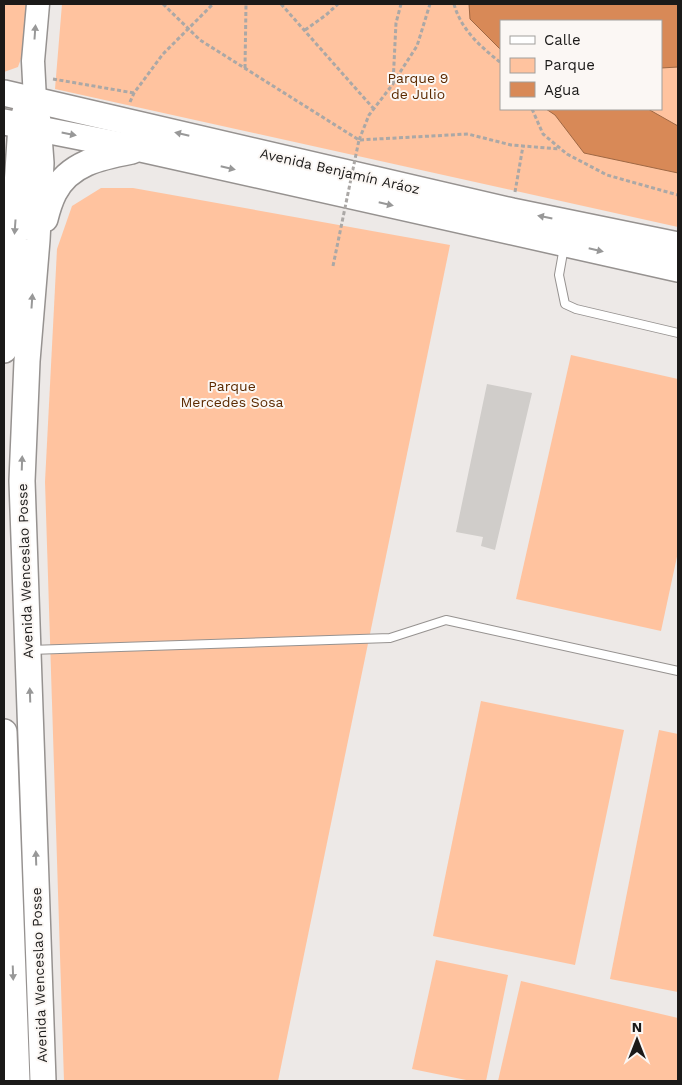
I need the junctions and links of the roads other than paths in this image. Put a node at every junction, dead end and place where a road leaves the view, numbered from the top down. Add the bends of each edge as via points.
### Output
1 (38, 4) edge
2 (4, 93) edge
3 (35, 100) junction
4 (21, 125) edge
5 (141, 149) junction
6 (4, 153) edge
7 (18, 178) junction
8 (37, 240) junction
9 (564, 243) junction
10 (678, 245) edge
11 (678, 269) edge
12 (678, 333) edge
13 (4, 350) edge
14 (28, 650) junction
15 (678, 671) edge
16 (4, 732) edge
17 (17, 1081) edge
18 (43, 1081) edge

3 -> 1 main road, Avenida Wenceslao Posse via 33,68
2 - 3 main road, Avenida Benjamín Aráoz
3 - 4 main road, Avenida Wenceslao Posse
10 -> 3 main road, Avenida Benjamín Aráoz via 512,211
4 -> 5 main road, Avenida Benjamín Aráoz
4 - 7 main road
4 - 8 main road, Avenida Wenceslao Posse via 41,163
5 - 8 main road via 100,158 70,172 53,194
5 -> 9 main road, Avenida Benjamín Aráoz
6 - 7 main road
7 -> 13 main road
14 -> 8 main road, Avenida Wenceslao Posse via 22,482
9 -> 11 main road, Avenida Benjamín Aráoz
9 - 12 lane via 559,275 565,304
14 - 15 lane via 390,638 446,620
18 -> 14 main road, Avenida Wenceslao Posse
16 -> 17 main road

